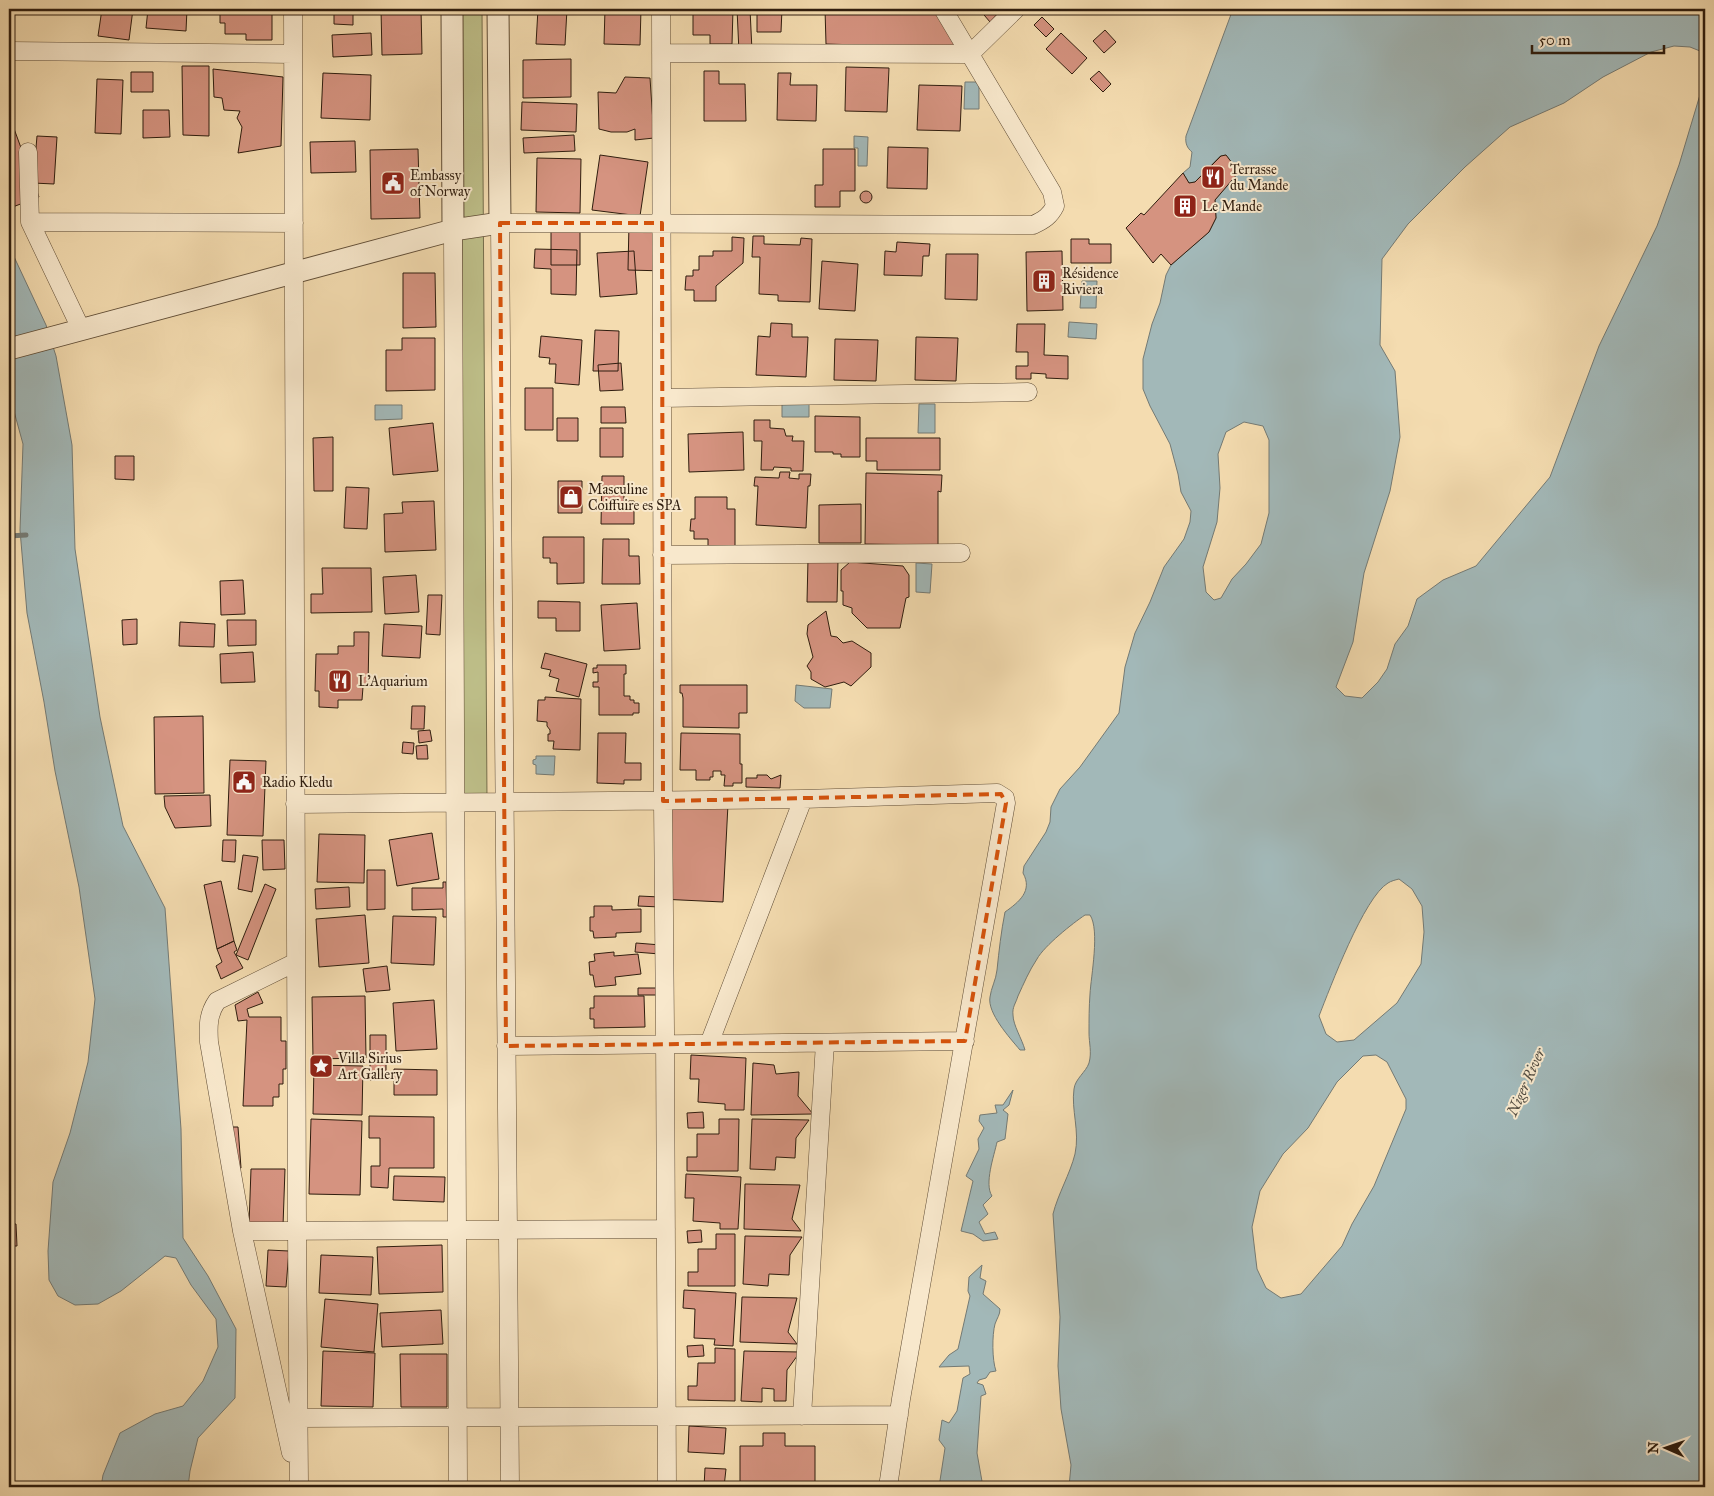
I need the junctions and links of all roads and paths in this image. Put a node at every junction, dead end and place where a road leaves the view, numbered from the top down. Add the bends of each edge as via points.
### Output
1 (293, 9) edge
2 (452, 9) edge
3 (498, 9) edge
4 (661, 9) edge
5 (943, 9) edge
6 (1016, 9) edge
7 (9, 51) edge
8 (661, 53) junction
9 (293, 54) junction
10 (970, 54) junction
11 (28, 152) dead end
12 (30, 222) junction
13 (294, 223) junction
14 (500, 223) junction
15 (662, 223) junction
16 (453, 230) junction
17 (294, 272) junction
18 (81, 329) junction
19 (9, 349) edge
20 (1028, 392) dead end
21 (662, 398) junction
22 (961, 553) dead end
23 (662, 556) junction
24 (803, 799) junction
25 (662, 801) junction
26 (504, 802) junction
27 (455, 803) junction
28 (295, 804) junction
29 (296, 962) junction
30 (965, 1041) junction
31 (825, 1043) junction
32 (666, 1044) junction
33 (709, 1044) junction
34 (506, 1046) junction
35 (666, 1229) junction
36 (457, 1230) junction
37 (508, 1230) junction
38 (296, 1231) junction
39 (242, 1232) junction
40 (666, 1416) junction
41 (802, 1416) junction
42 (899, 1416) junction
43 (457, 1417) junction
44 (509, 1417) junction
45 (298, 1418) junction
46 (300, 1486) edge
47 (458, 1487) edge
48 (510, 1487) edge
49 (667, 1487) edge
50 (888, 1487) edge

1 - 9 street
2 - 16 street
3 - 14 street
4 - 8 street
5 - 10 street
6 - 10 street
7 - 9 street
8 - 10 street
8 - 15 street
9 - 13 street
10 - 15 street via 1052,192 1055,206 1044,220 1033,225
11 - 12 street
12 - 13 street
12 - 18 street
13 - 17 street
14 - 15 street
14 - 16 street
14 - 26 street
15 - 21 street
16 - 17 street
16 - 27 street
17 - 18 street
17 - 28 street
18 - 19 street
20 - 21 street
21 - 23 street
22 - 23 street
23 - 25 street
24 - 25 street
24 - 30 street via 997,792 1005,798
24 - 33 street
25 - 26 street
25 - 32 street
26 - 27 street
26 - 34 street
27 - 28 street
27 - 36 street
28 - 29 street
29 - 38 street
29 - 39 street via 217,1002 210,1014 209,1042
30 - 31 street
30 - 42 street
31 - 33 street
31 - 41 street
32 - 33 street
32 - 34 street
32 - 35 street
34 - 37 street
35 - 37 street
35 - 40 street
36 - 37 street
36 - 38 street
36 - 43 street
37 - 44 street
38 - 39 street
38 - 45 street
39 - 46 street
40 - 41 street
40 - 44 street
40 - 49 street
41 - 42 street
42 - 50 street
43 - 44 street
43 - 45 street
43 - 47 street
44 - 48 street
45 - 46 street

